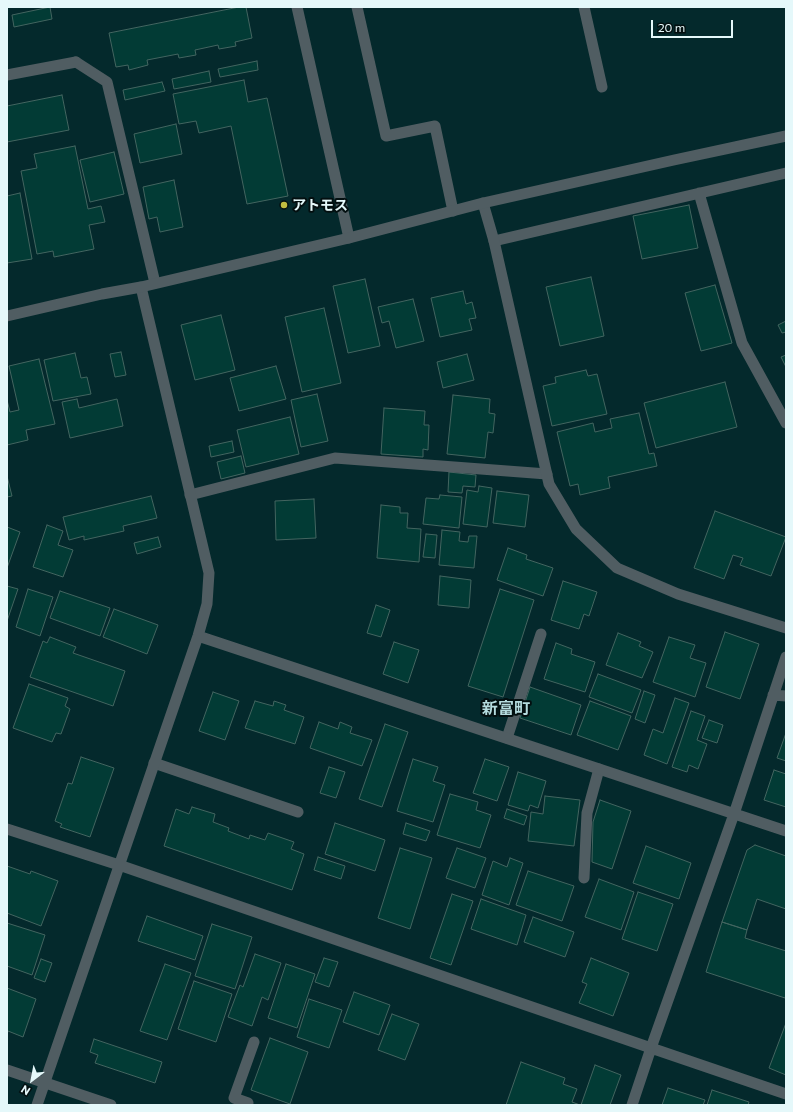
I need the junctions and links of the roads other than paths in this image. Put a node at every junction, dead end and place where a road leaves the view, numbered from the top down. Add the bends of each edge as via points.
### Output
1 (297, 7) edge
2 (357, 7) edge
3 (584, 7) edge
4 (7, 75) edge
5 (602, 87) dead end
6 (786, 136) edge
7 (786, 173) edge
8 (699, 193) junction
9 (483, 204) junction
10 (453, 211) junction
11 (349, 238) junction
12 (494, 241) junction
13 (156, 283) junction
14 (141, 287) junction
15 (7, 316) edge
16 (786, 423) edge
17 (546, 474) junction
18 (190, 495) junction
19 (786, 628) edge
20 (541, 634) dead end
21 (198, 636) junction
22 (786, 657) edge
23 (773, 695) junction
24 (786, 696) edge
25 (507, 738) junction
26 (154, 763) junction
27 (599, 769) junction
28 (298, 812) dead end
29 (734, 814) junction
30 (7, 829) edge
31 (786, 831) edge
32 (119, 865) junction
33 (584, 878) dead end
34 (254, 1042) dead end
35 (651, 1048) junction
36 (7, 1070) edge
37 (44, 1082) junction
38 (786, 1094) edge
39 (37, 1105) edge
40 (111, 1105) edge
41 (247, 1105) edge
42 (632, 1105) edge

1 - 11 street
2 - 10 street via 386,136 435,126
3 - 5 street
4 - 13 street via 76,62 107,82
6 - 9 street
7 - 8 street
8 - 12 street
8 - 16 street via 742,343
9 - 10 street
9 - 12 street
10 - 11 street
11 - 13 street
12 - 17 street
13 - 14 street
14 - 15 street
14 - 18 street
17 - 18 street via 335,458
17 - 19 street via 549,484 576,529 617,568 678,594
18 - 21 street via 209,573 207,604
20 - 25 street
21 - 25 street
21 - 26 street
22 - 23 street
23 - 24 street
23 - 29 street
25 - 27 street
26 - 28 street
26 - 32 street
27 - 29 street
27 - 33 street via 587,813
29 - 31 street
29 - 35 street
30 - 32 street
32 - 35 street
32 - 37 street
34 - 41 street via 234,1098 248,1103
35 - 38 street
35 - 42 street
36 - 37 street
37 - 39 street
37 - 40 street

